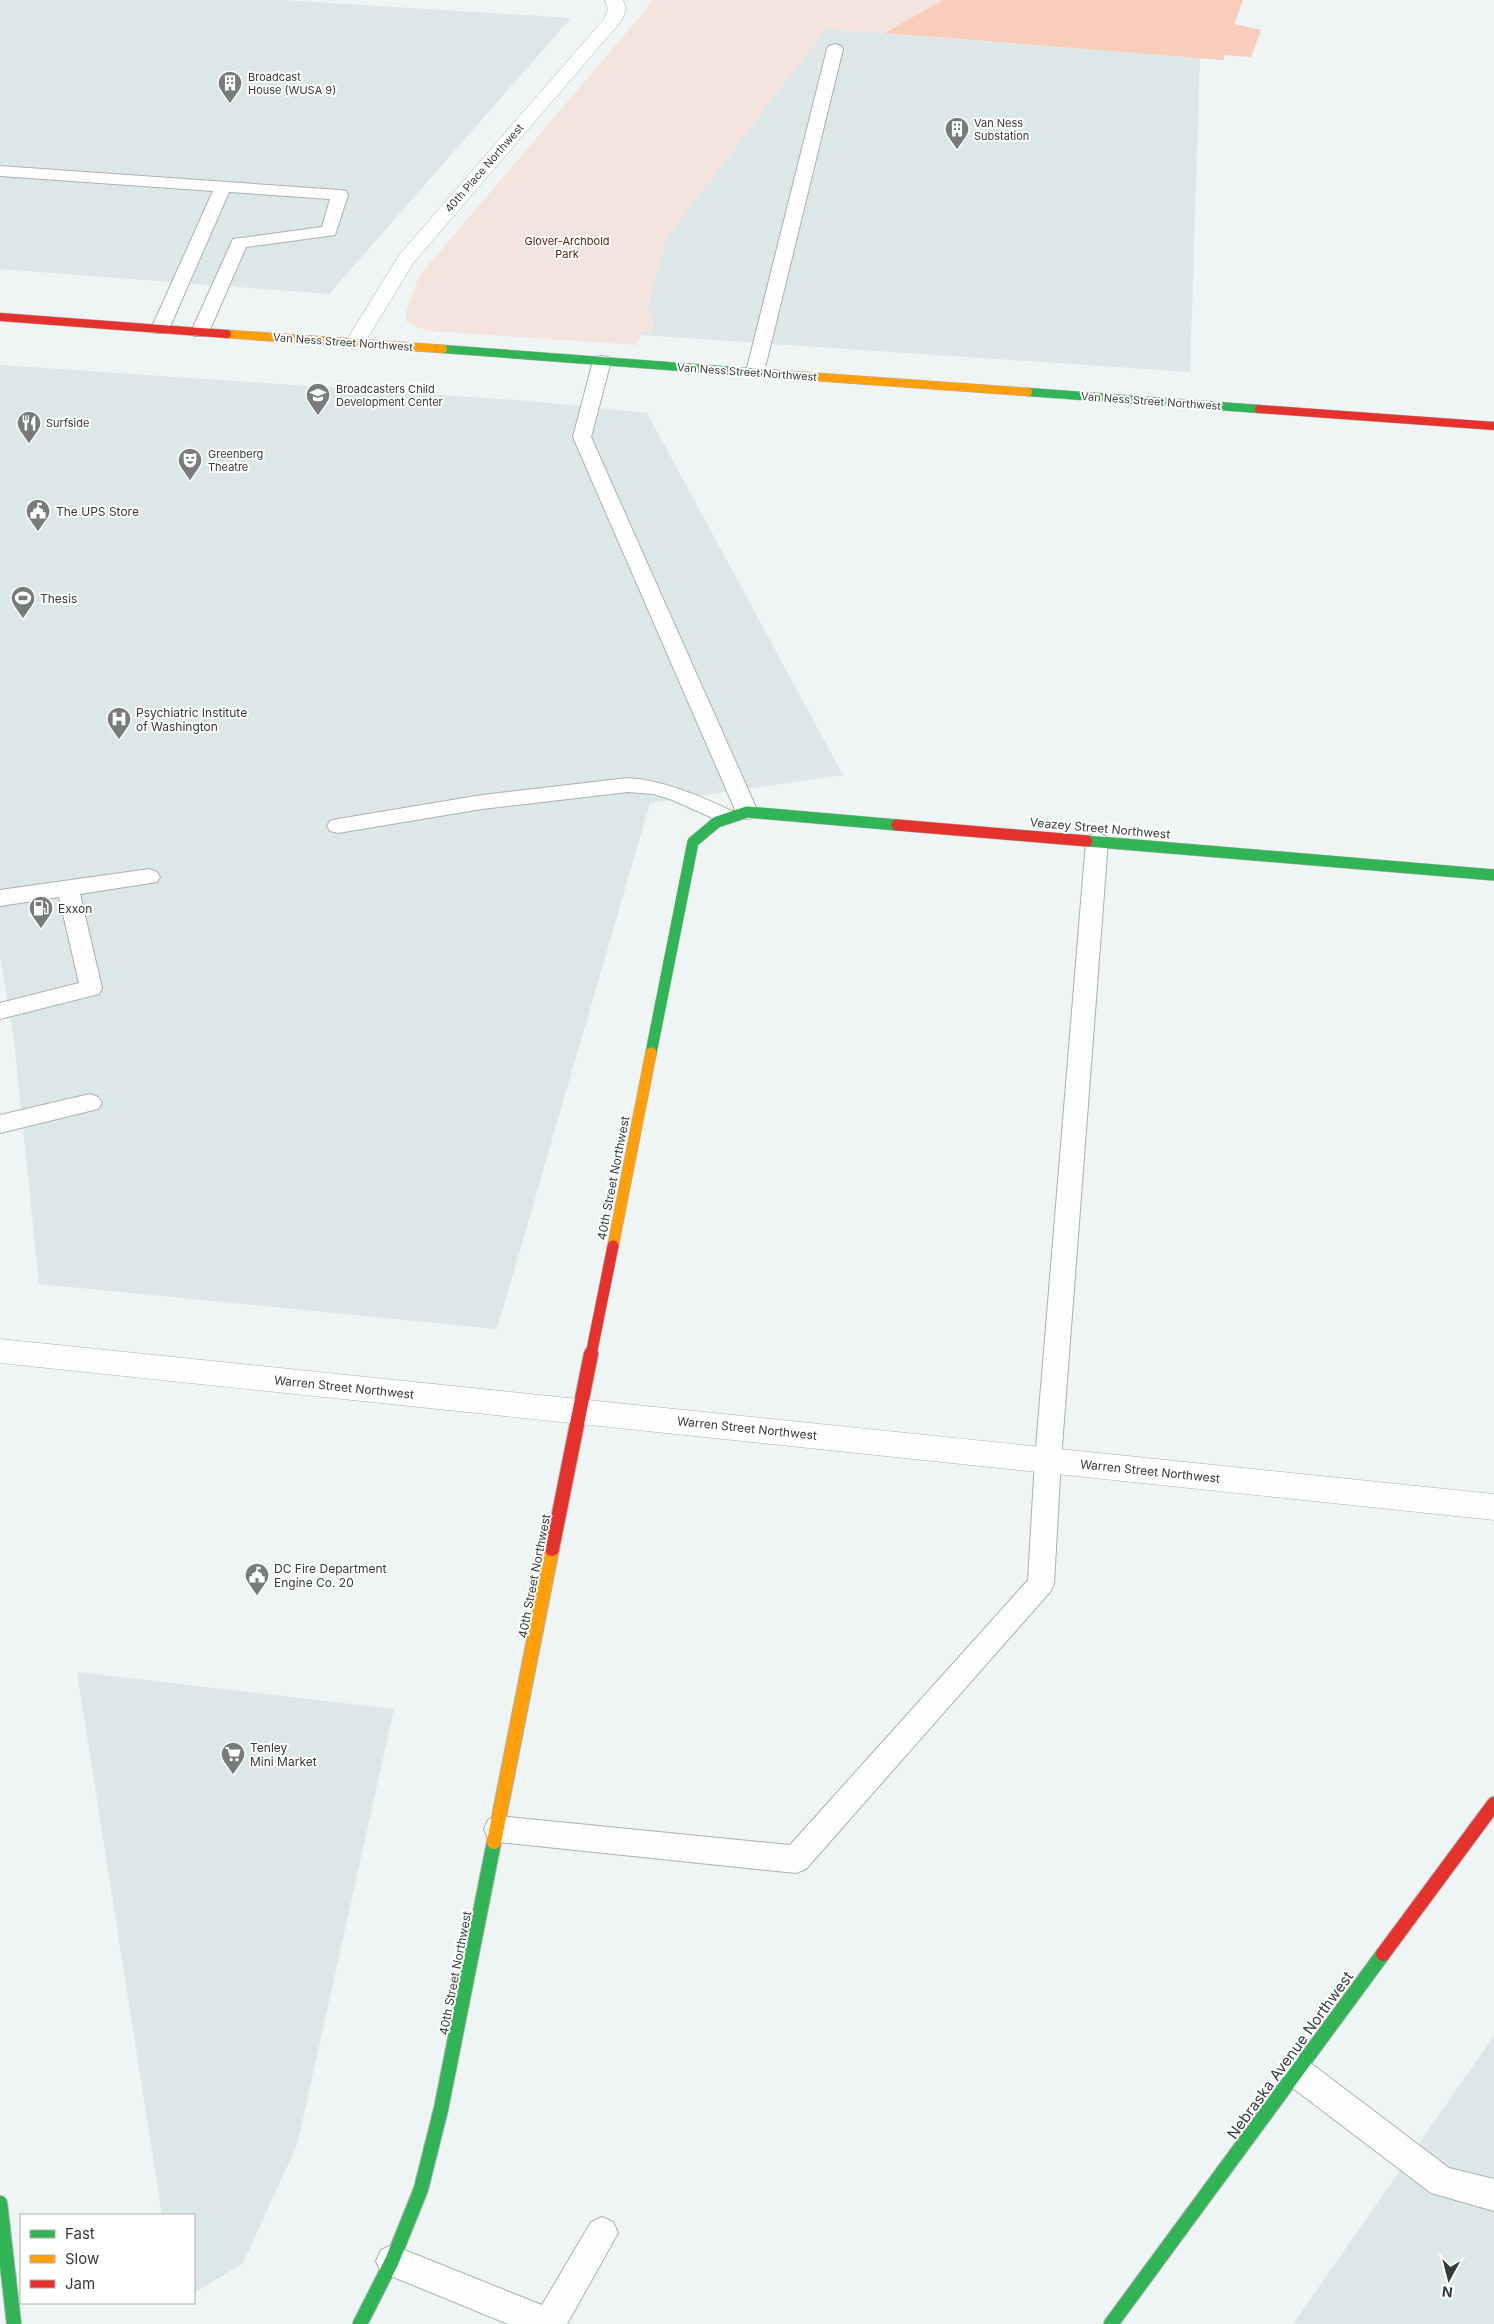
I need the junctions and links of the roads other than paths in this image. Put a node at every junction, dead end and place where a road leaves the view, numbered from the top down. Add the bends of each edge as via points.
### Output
1 (614, 0) edge
2 (835, 49) dead end
3 (0, 171) edge
4 (223, 187) junction
5 (0, 317) edge
6 (160, 329) junction
7 (200, 332) junction
8 (355, 343) junction
9 (602, 361) junction
10 (755, 372) junction
11 (1494, 426) edge
12 (747, 812) junction
13 (716, 821) junction
14 (338, 826) dead end
15 (1097, 841) junction
16 (1494, 874) edge
17 (149, 877) dead end
18 (68, 888) junction
19 (0, 898) edge
20 (0, 1011) edge
21 (90, 1103) dead end
22 (0, 1124) edge
23 (0, 1351) edge
24 (582, 1411) junction
25 (1048, 1460) junction
26 (1494, 1507) edge
27 (1494, 1804) edge
28 (498, 1829) junction
29 (1297, 2072) junction
30 (1494, 2195) edge
31 (0, 2203) edge
32 (602, 2233) dead end
33 (392, 2261) junction
34 (14, 2324) edge
35 (360, 2324) edge
36 (549, 2324) edge
37 (1111, 2324) edge

1 - 8 street, 40th Place Northwest via 617,14 611,22 406,259
2 - 10 lane
3 - 4 lane
4 - 6 lane
4 - 7 lane via 340,195 329,231 239,244
5 - 6 main road, Van Ness Street Northwest
6 - 7 main road, Van Ness Street Northwest
7 - 8 main road, Van Ness Street Northwest
8 - 9 main road, Van Ness Street Northwest
9 - 10 main road, Van Ness Street Northwest
9 - 12 lane via 582,437
10 - 11 main road, Van Ness Street Northwest
12 - 13 main road, Veazey Street Northwest
12 - 15 main road, Veazey Street Northwest
13 - 14 lane via 677,794 653,787 628,785 482,802
13 - 24 main road, 40th Street Northwest via 693,842
15 - 16 main road, Veazey Street Northwest
15 - 25 lane
17 - 18 lane
18 - 19 lane
18 - 20 lane via 91,988
21 - 22 lane
23 - 24 street, Warren Street Northwest
24 - 25 street, Warren Street Northwest
24 - 28 main road, 40th Street Northwest
25 - 26 street, Warren Street Northwest
25 - 28 lane via 1041,1584 796,1859
27 - 29 main road, Nebraska Avenue Northwest
28 - 33 main road, 40th Street Northwest via 441,2109 420,2189
29 - 30 lane via 1442,2182
29 - 37 main road, Nebraska Avenue Northwest
31 - 34 main road
32 - 36 lane
33 - 35 main road, 40th Street Northwest
33 - 36 lane

